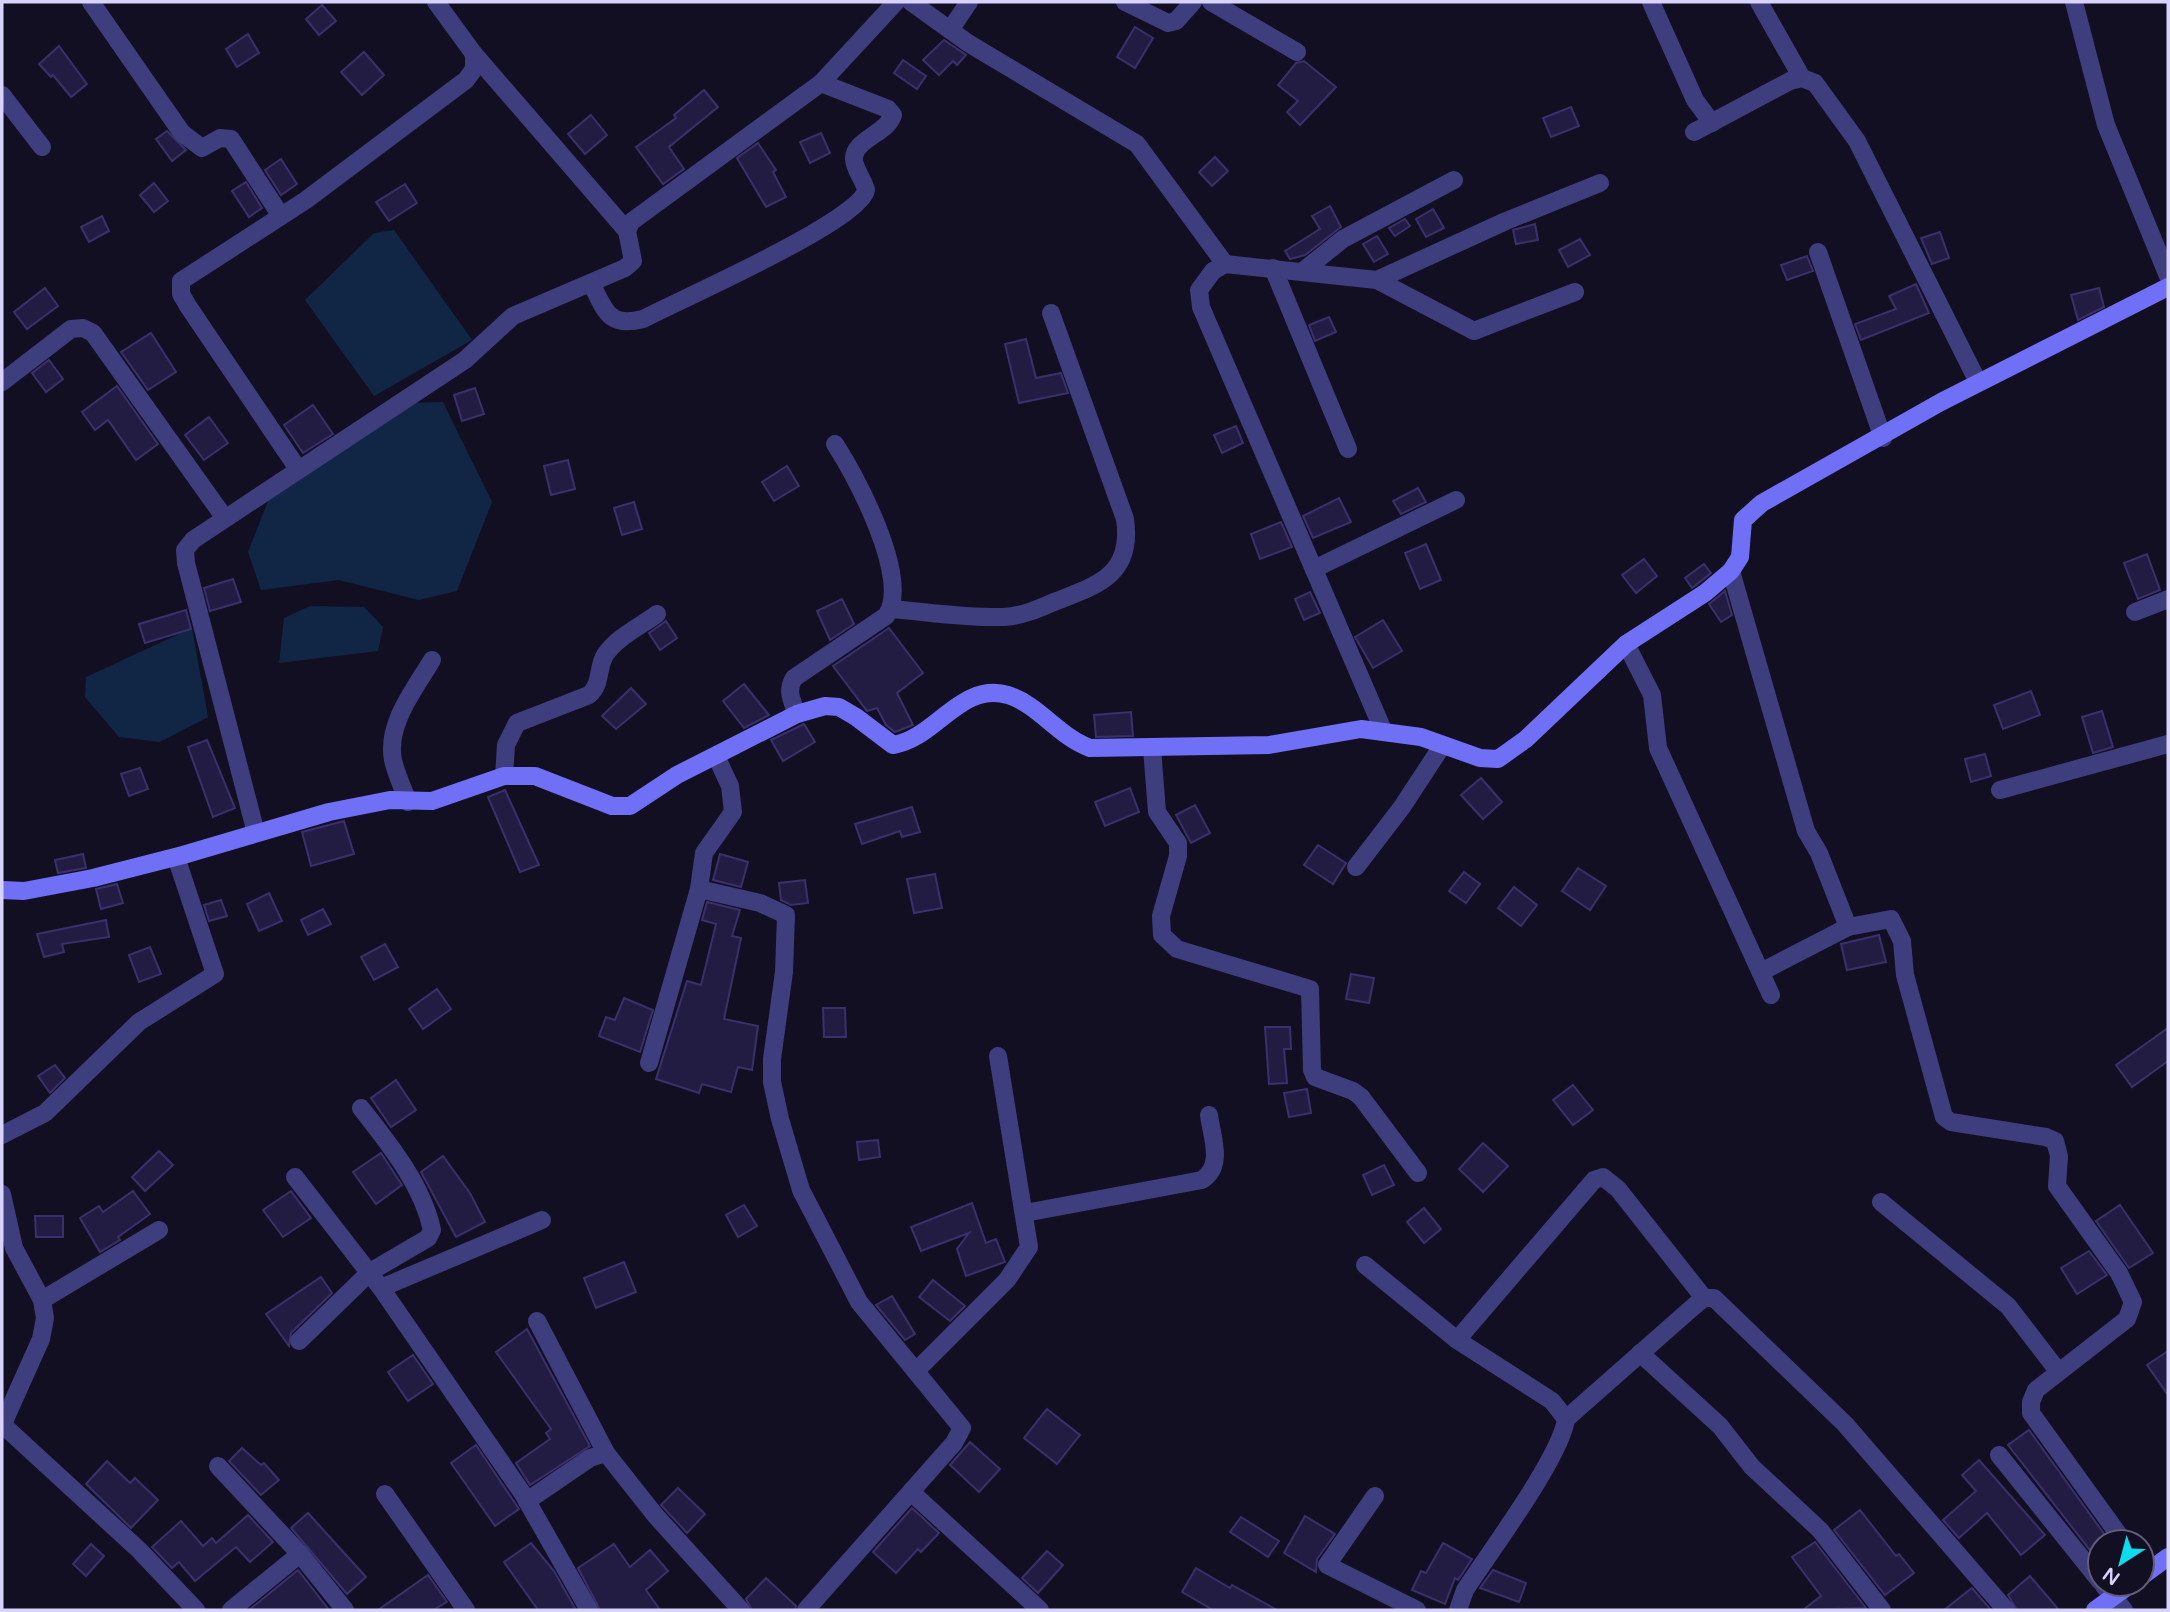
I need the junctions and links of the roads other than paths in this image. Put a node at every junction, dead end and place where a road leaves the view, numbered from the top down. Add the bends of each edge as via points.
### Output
1 (91, 2) edge
2 (436, 2) edge
3 (897, 2) edge
4 (911, 2) edge
5 (969, 2) edge
6 (1125, 2) edge
7 (1194, 2) edge
8 (1211, 2) edge
9 (1651, 2) edge
10 (1759, 2) edge
11 (2074, 2) edge
12 (950, 30) junction
13 (1297, 51) dead end
14 (474, 54) junction
15 (1802, 78) junction
16 (821, 83) junction
17 (2, 95) edge
18 (1712, 123) junction
19 (1694, 132) dead end
20 (42, 147) dead end
21 (1454, 180) dead end
22 (1600, 183) dead end
23 (281, 216) junction
24 (627, 231) junction
25 (1818, 253) dead end
26 (1225, 264) junction
27 (1273, 268) junction
28 (1303, 271) junction
29 (2168, 276) edge
30 (1377, 280) junction
31 (591, 283) junction
32 (2168, 287) edge
33 (1575, 292) dead end
34 (1051, 313) dead end
35 (2, 382) edge
36 (1978, 382) junction
37 (1883, 438) junction
38 (835, 444) dead end
39 (1348, 449) dead end
40 (299, 469) junction
41 (1456, 500) dead end
42 (224, 517) junction
43 (1314, 569) junction
44 (1731, 571) junction
45 (2168, 599) edge
46 (891, 609) junction
47 (2135, 612) dead end
48 (657, 614) dead end
49 (1626, 644) junction
50 (432, 660) dead end
51 (797, 714) junction
52 (1384, 730) junction
53 (2168, 744) edge
54 (1442, 746) junction
55 (1152, 748) junction
56 (716, 756) junction
57 (505, 776) junction
58 (2000, 790) dead end
59 (408, 802) junction
60 (256, 833) junction
61 (177, 857) junction
62 (1356, 867) dead end
63 (699, 889) junction
64 (2, 890) edge
65 (1848, 928) junction
66 (1761, 972) junction
67 (1771, 995) dead end
68 (998, 1056) dead end
69 (649, 1063) dead end
70 (361, 1108) dead end
71 (1209, 1115) dead end
72 (2, 1135) edge
73 (1418, 1173) dead end
74 (295, 1177) dead end
75 (2, 1194) edge
76 (1881, 1202) dead end
77 (1025, 1213) junction
78 (542, 1220) dead end
79 (159, 1230) dead end
80 (1364, 1265) dead end
81 (370, 1272) junction
82 (381, 1287) junction
83 (1704, 1298) junction
84 (42, 1300) junction
85 (537, 1321) dead end
86 (1457, 1340) junction
87 (299, 1341) dead end
88 (1640, 1353) junction
89 (916, 1371) junction
90 (2058, 1371) junction
91 (1566, 1419) junction
92 (2, 1425) edge
93 (606, 1453) junction
94 (1999, 1455) dead end
95 (218, 1466) dead end
96 (911, 1492) junction
97 (385, 1494) dead end
98 (1375, 1496) dead end
99 (527, 1501) junction
100 (2114, 1528) edge
101 (300, 1555) junction
102 (2086, 1563) edge
103 (197, 1610) edge
104 (230, 1610) edge
105 (345, 1610) edge
106 (466, 1610) edge
107 (589, 1610) edge
108 (741, 1610) edge
109 (806, 1610) edge
110 (1040, 1610) edge
111 (1417, 1610) edge
112 (1458, 1610) edge
113 (1882, 1610) edge
114 (2006, 1610) edge

1 - 23 street via 182,132 202,148 220,138 230,139
2 - 14 street
3 - 16 street
4 - 12 street
5 - 12 street
6 - 7 street via 1168,23
8 - 13 street
9 - 18 street via 1695,100
10 - 15 street
11 - 29 street via 2106,125
12 - 26 street via 1137,144
14 - 23 street via 474,69 445,98
14 - 24 street
15 - 18 street
15 - 36 street via 1815,83 1827,96 1857,141
16 - 24 street via 642,213
16 - 31 street via 893,115 891,123 856,151 853,159 866,190 860,203 796,243 643,319 625,324 614,320
17 - 20 street
18 - 19 street
21 - 28 street via 1343,239
22 - 30 street
23 - 40 street via 181,281 181,294
24 - 31 street via 633,261
25 - 37 street
26 - 27 street
26 - 43 street via 1213,271 1199,290 1201,307
27 - 28 street
27 - 39 street
28 - 30 street
30 - 33 street via 1474,331
31 - 40 street via 513,316 465,360
32 - 36 street
34 - 46 street via 1125,519 1127,533 1119,565 1097,586 1021,615 987,617
35 - 42 street via 71,329 93,333
36 - 37 street
37 - 44 street via 1812,474 1752,512 1743,520 1740,557
38 - 46 street via 874,516 889,572
40 - 42 street
41 - 43 street
42 - 60 street via 192,540 186,563
43 - 52 street
44 - 49 street
44 - 65 street via 1806,831
45 - 47 street
46 - 51 street via 793,678 790,697
48 - 57 street via 604,656 596,690 517,723 506,745
49 - 54 street via 1526,739 1498,759
49 - 66 street via 1652,695 1658,748
50 - 59 street via 394,734 393,762
51 - 55 street via 839,707 893,745 908,743 961,703 982,695 1005,694 1020,700 1073,742 1090,748
51 - 56 street
52 - 54 street
52 - 55 street via 1361,729 1269,745
53 - 58 street
54 - 62 street
55 - 73 street via 1157,812 1178,843 1161,916 1162,935 1177,949 1310,989 1315,1077 1361,1097
56 - 57 street via 630,806 612,806 535,776
56 - 63 street via 735,805 705,853
57 - 59 street via 432,800
59 - 60 street via 363,804
60 - 61 street
61 - 64 street via 68,884
61 - 72 street via 215,974 139,1022 45,1113
63 - 69 street
63 - 89 street via 760,903 786,915 784,972 772,1059 780,1119 802,1190 836,1261 874,1324
65 - 66 street
65 - 90 street via 1891,919 1902,941 1905,975 1944,1117 2055,1141 2057,1186 2130,1293 2133,1302 2127,1319
66 - 67 street
68 - 77 street
70 - 81 street via 394,1151 423,1202 432,1230 428,1238
71 - 77 street via 1216,1164 1212,1174 1202,1180
74 - 81 street
75 - 84 street via 14,1248
76 - 90 street via 2008,1306
77 - 89 street via 1029,1248 1022,1261
78 - 82 street
79 - 84 street
80 - 86 street
81 - 82 street
81 - 87 street
82 - 99 street
83 - 86 street via 1618,1189 1603,1177 1594,1180
83 - 88 street
83 - 114 street via 1714,1298 1723,1306 1844,1424
84 - 92 street via 46,1318 41,1339
85 - 93 street
86 - 91 street via 1552,1401
88 - 91 street
88 - 113 street via 1720,1426 1752,1467 1820,1530
89 - 96 street via 962,1428 954,1444
90 - 100 street via 2036,1390 2031,1413
91 - 112 street via 1548,1462 1465,1590
92 - 103 street via 119,1531
93 - 99 street via 590,1458
93 - 108 street
94 - 102 street
95 - 101 street
96 - 109 street
96 - 110 street
97 - 106 street
98 - 111 street via 1327,1565
99 - 107 street
101 - 104 street
101 - 105 street

